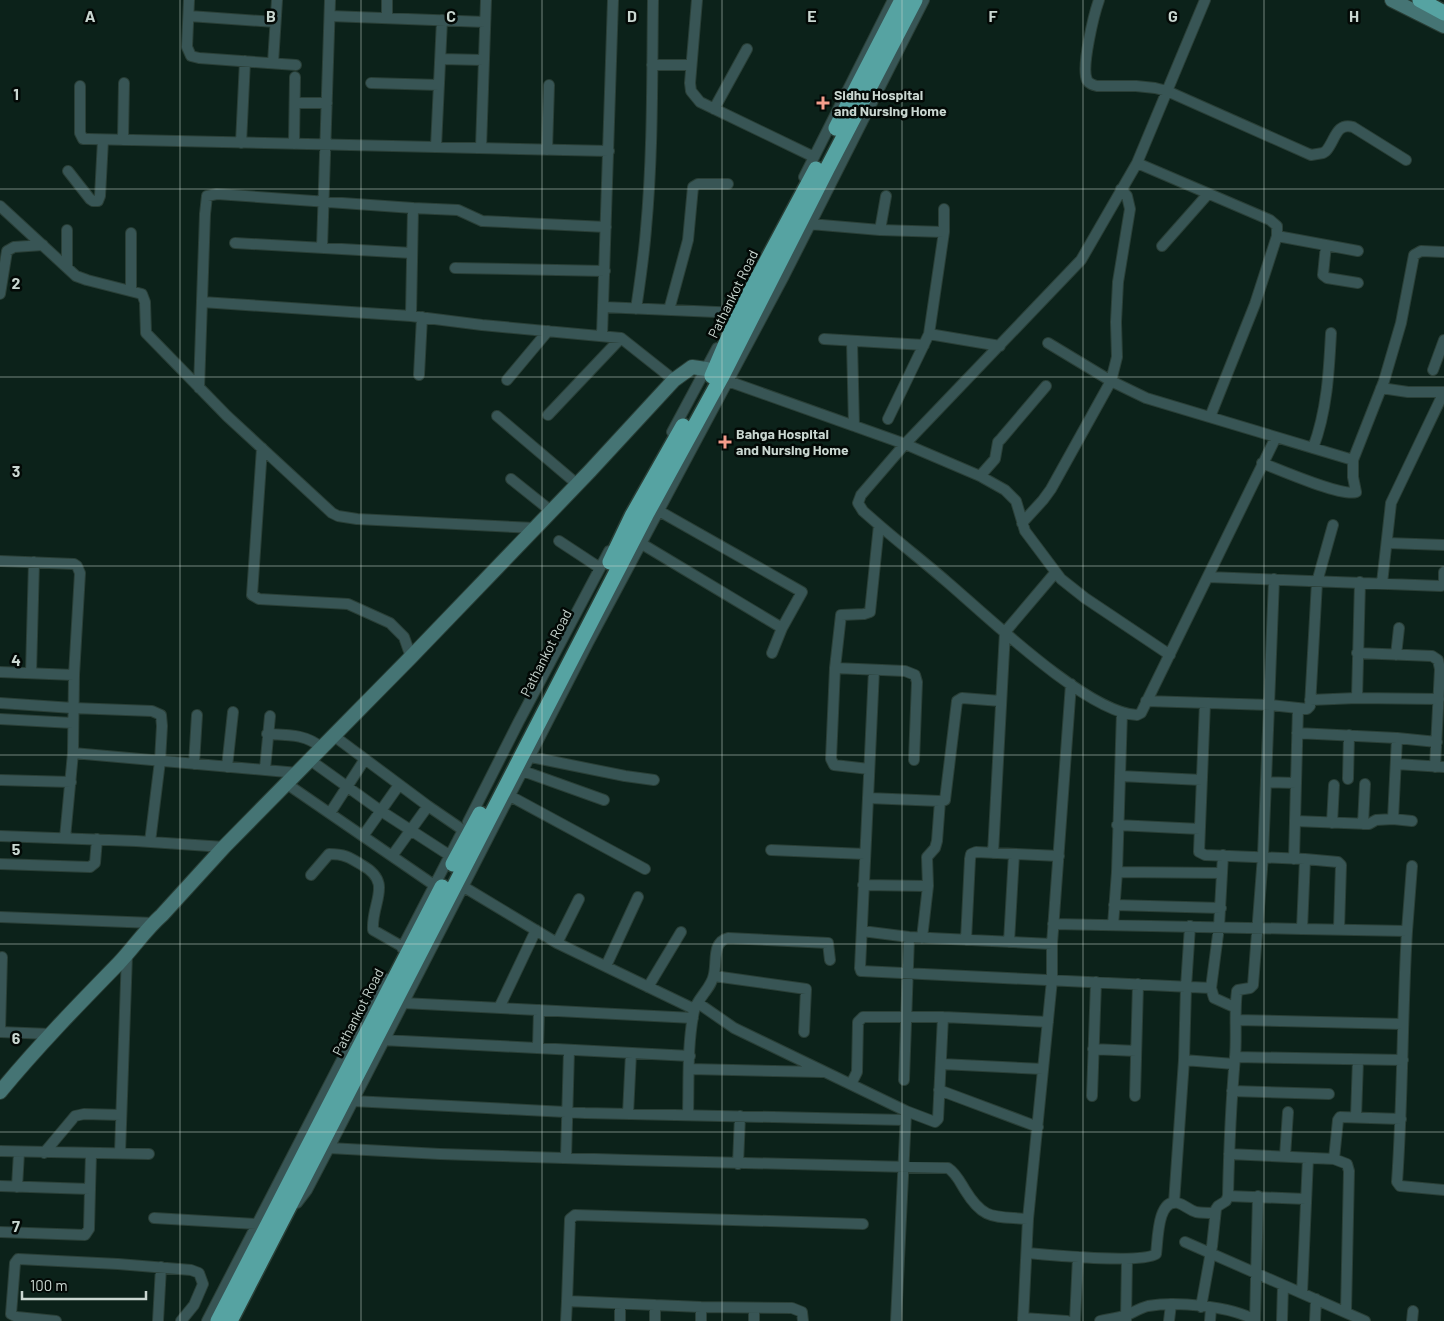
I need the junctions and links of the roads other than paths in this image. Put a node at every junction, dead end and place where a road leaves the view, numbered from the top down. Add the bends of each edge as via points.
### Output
1 (189, 0) edge
2 (277, 0) edge
3 (330, 0) edge
4 (387, 0) edge
5 (486, 0) edge
6 (613, 0) edge
7 (653, 0) edge
8 (697, 0) edge
9 (893, 0) edge
10 (902, 0) edge
11 (915, 0) edge
12 (924, 0) edge
13 (1099, 0) edge
14 (1205, 0) edge
15 (1392, 0) edge
16 (1420, 0) edge
17 (1444, 12) edge
18 (188, 16) junction
19 (330, 16) junction
20 (387, 18) junction
21 (442, 20) junction
22 (275, 22) junction
23 (485, 22) junction
24 (1444, 26) edge
25 (747, 49) dead end
26 (441, 59) junction
27 (484, 60) junction
28 (245, 61) junction
29 (273, 63) junction
30 (296, 65) dead end
31 (652, 65) junction
32 (691, 65) junction
33 (295, 77) dead end
34 (124, 83) dead end
35 (371, 83) dead end
36 (438, 85) junction
37 (549, 85) dead end
38 (80, 86) dead end
39 (1167, 91) junction
40 (295, 103) junction
41 (327, 104) junction
42 (714, 109) junction
43 (103, 140) junction
44 (123, 140) junction
45 (241, 143) junction
46 (294, 144) junction
47 (327, 145) junction
48 (436, 147) junction
49 (481, 148) junction
50 (547, 150) junction
51 (609, 151) junction
52 (814, 157) junction
53 (1406, 160) dead end
54 (1137, 163) junction
55 (68, 171) dead end
56 (728, 184) dead end
57 (1122, 189) junction
58 (1208, 194) junction
59 (886, 196) dead end
60 (324, 201) junction
61 (0, 206) edge
62 (413, 208) junction
63 (944, 209) dead end
64 (810, 224) junction
65 (606, 227) junction
66 (67, 230) dead end
67 (880, 230) junction
68 (944, 232) junction
69 (131, 233) dead end
70 (1277, 236) junction
71 (235, 243) dead end
72 (43, 245) junction
73 (1326, 245) junction
74 (1162, 246) dead end
75 (322, 248) junction
76 (1358, 251) dead end
77 (1444, 252) edge
78 (412, 253) junction
79 (67, 268) junction
80 (455, 268) dead end
81 (605, 271) junction
82 (1358, 283) dead end
83 (131, 290) junction
84 (0, 294) edge
85 (202, 302) junction
86 (603, 307) junction
87 (636, 309) junction
88 (669, 310) junction
89 (737, 313) junction
90 (410, 316) junction
91 (422, 317) junction
92 (548, 331) junction
93 (1332, 333) dead end
94 (929, 334) junction
95 (602, 336) junction
96 (621, 338) junction
97 (824, 339) dead end
98 (852, 340) junction
99 (1444, 340) edge
100 (1048, 343) dead end
101 (924, 345) junction
102 (1000, 346) junction
103 (1433, 370) dead end
104 (419, 374) dead end
105 (717, 376) junction
106 (507, 380) dead end
107 (674, 380) junction
108 (1110, 382) junction
109 (1046, 386) dead end
110 (199, 388) junction
111 (1381, 388) junction
112 (1443, 392) edge
113 (548, 415) dead end
114 (497, 416) dead end
115 (1210, 417) junction
116 (888, 419) dead end
117 (854, 426) junction
118 (1276, 438) junction
119 (904, 444) junction
120 (262, 448) junction
121 (1313, 448) junction
122 (1353, 460) junction
123 (1262, 463) junction
124 (980, 476) junction
125 (511, 479) dead end
126 (577, 484) junction
127 (551, 511) junction
128 (659, 511) junction
129 (1022, 523) junction
130 (879, 525) junction
131 (1333, 525) dead end
132 (535, 528) junction
133 (559, 541) dead end
134 (1387, 543) junction
135 (642, 544) junction
136 (1444, 545) edge
137 (0, 561) edge
138 (34, 562) junction
139 (600, 568) junction
140 (1444, 572) edge
141 (1055, 573) junction
142 (1208, 577) junction
143 (1274, 579) junction
144 (1317, 582) junction
145 (1360, 582) junction
146 (1382, 583) junction
147 (782, 628) junction
148 (1399, 628) dead end
149 (1005, 632) junction
150 (772, 653) dead end
151 (1357, 653) junction
152 (1170, 655) junction
153 (1396, 655) junction
154 (411, 657) junction
155 (835, 668) junction
156 (874, 670) junction
157 (0, 672) edge
158 (31, 673) junction
159 (74, 675) junction
160 (1071, 684) junction
161 (1357, 698) junction
162 (1439, 699) junction
163 (1310, 700) junction
164 (1001, 701) junction
165 (1146, 701) junction
166 (1205, 703) junction
167 (0, 704) edge
168 (1270, 705) junction
169 (74, 708) junction
170 (1298, 708) junction
171 (233, 712) dead end
172 (1122, 712) junction
173 (198, 715) dead end
174 (270, 716) dead end
175 (0, 719) edge
176 (73, 723) junction
177 (1297, 733) junction
178 (267, 734) junction
179 (1349, 735) junction
180 (334, 736) junction
181 (1397, 738) junction
182 (1436, 742) junction
183 (322, 748) junction
184 (73, 753) junction
185 (531, 757) junction
186 (365, 759) junction
187 (310, 760) junction
188 (914, 760) dead end
189 (160, 761) junction
190 (194, 764) junction
191 (1396, 764) junction
192 (227, 767) junction
193 (1440, 767) edge
194 (266, 769) junction
195 (869, 769) junction
196 (523, 771) junction
197 (298, 773) junction
198 (1120, 776) junction
199 (1348, 779) dead end
200 (0, 780) edge
201 (654, 780) dead end
202 (1202, 780) junction
203 (71, 782) junction
204 (1266, 782) junction
205 (1296, 783) junction
206 (287, 784) junction
207 (1365, 784) dead end
208 (399, 785) junction
209 (1334, 785) dead end
210 (347, 786) junction
211 (510, 796) junction
212 (868, 798) junction
213 (604, 800) dead end
214 (940, 801) junction
215 (428, 806) junction
216 (381, 811) junction
217 (330, 813) junction
218 (1393, 819) junction
219 (1295, 821) junction
220 (1412, 821) dead end
221 (1332, 824) junction
222 (1363, 824) junction
223 (1117, 825) junction
224 (1200, 829) junction
225 (411, 830) junction
226 (463, 830) junction
227 (0, 836) edge
228 (362, 836) junction
229 (65, 838) junction
230 (96, 839) junction
231 (150, 842) junction
232 (224, 847) junction
233 (771, 850) dead end
234 (994, 853) junction
235 (865, 854) junction
236 (1014, 854) junction
237 (449, 855) junction
238 (1223, 855) junction
239 (392, 856) junction
240 (1059, 856) junction
241 (1263, 856) junction
242 (1294, 859) junction
243 (1305, 859) junction
244 (0, 864) edge
245 (1412, 866) dead end
246 (645, 869) dead end
247 (1117, 872) junction
248 (1222, 873) junction
249 (311, 875) dead end
250 (863, 884) junction
251 (434, 885) junction
252 (928, 886) junction
253 (464, 887) junction
254 (638, 897) dead end
255 (579, 899) dead end
256 (1114, 905) junction
257 (1221, 908) junction
258 (0, 917) edge
259 (152, 923) junction
260 (1053, 924) junction
261 (1113, 926) junction
262 (1190, 926) junction
263 (1219, 927) junction
264 (1259, 928) junction
265 (1302, 929) junction
266 (1339, 929) junction
267 (536, 930) junction
268 (862, 931) junction
269 (1407, 931) junction
270 (681, 932) dead end
271 (909, 937) junction
272 (922, 938) junction
273 (966, 940) junction
274 (1009, 942) junction
275 (557, 943) junction
276 (1052, 944) junction
277 (402, 947) junction
278 (127, 954) junction
279 (2, 957) dead end
280 (830, 960) dead end
281 (606, 966) junction
282 (907, 974) junction
283 (714, 976) junction
284 (1052, 980) junction
285 (1096, 982) junction
286 (1138, 984) junction
287 (648, 987) junction
288 (1186, 987) junction
289 (1211, 988) junction
290 (403, 1003) junction
291 (1234, 1007) junction
292 (499, 1008) junction
293 (538, 1010) junction
294 (695, 1010) junction
295 (906, 1016) junction
296 (943, 1017) junction
297 (1236, 1020) junction
298 (1048, 1022) junction
299 (1403, 1024) junction
300 (0, 1031) edge
301 (804, 1032) dead end
302 (50, 1034) junction
303 (383, 1040) junction
304 (538, 1048) junction
305 (569, 1050) junction
306 (1093, 1050) junction
307 (1136, 1051) junction
308 (631, 1053) junction
309 (690, 1056) junction
310 (1184, 1060) junction
311 (1234, 1060) junction
312 (1358, 1060) junction
313 (1403, 1060) junction
314 (940, 1064) junction
315 (690, 1068) junction
316 (1043, 1069) junction
317 (826, 1073) junction
318 (904, 1080) dead end
319 (851, 1084) junction
320 (2, 1087) edge
321 (939, 1090) junction
322 (1232, 1091) junction
323 (1329, 1094) dead end
324 (1092, 1096) dead end
325 (1135, 1096) dead end
326 (352, 1102) junction
327 (567, 1112) junction
328 (1288, 1112) dead end
329 (628, 1114) junction
330 (121, 1115) junction
331 (688, 1115) junction
332 (740, 1116) junction
333 (906, 1116) junction
334 (1356, 1116) junction
335 (1401, 1119) junction
336 (1038, 1127) junction
337 (329, 1148) junction
338 (0, 1152) edge
339 (18, 1152) junction
340 (44, 1153) junction
341 (120, 1153) junction
342 (91, 1154) junction
343 (149, 1154) dead end
344 (1229, 1154) junction
345 (1285, 1156) junction
346 (566, 1158) junction
347 (1308, 1158) junction
348 (1334, 1159) junction
349 (738, 1164) junction
350 (904, 1168) junction
351 (0, 1186) edge
352 (17, 1187) junction
353 (90, 1189) junction
354 (1444, 1190) edge
355 (1228, 1196) junction
356 (1258, 1196) junction
357 (1306, 1199) junction
358 (1174, 1202) junction
359 (1215, 1213) junction
360 (154, 1218) dead end
361 (1028, 1219) junction
362 (257, 1224) junction
363 (863, 1224) dead end
364 (0, 1232) edge
365 (274, 1236) junction
366 (1185, 1242) dead end
367 (1027, 1253) junction
368 (1211, 1253) junction
369 (1078, 1257) junction
370 (1127, 1259) junction
371 (161, 1267) junction
372 (1257, 1272) junction
373 (1283, 1285) junction
374 (1302, 1293) junction
375 (1316, 1299) junction
376 (567, 1301) junction
377 (620, 1304) junction
378 (1171, 1304) junction
379 (194, 1305) junction
380 (655, 1305) junction
381 (1206, 1307) junction
382 (701, 1308) junction
383 (754, 1308) junction
384 (1351, 1317) edge
385 (212, 1318) edge
386 (1126, 1318) edge
387 (1023, 1320) edge
388 (56, 1321) edge
389 (158, 1321) edge
390 (181, 1321) edge
391 (230, 1321) edge
392 (566, 1321) edge
393 (620, 1321) edge
394 (654, 1321) edge
395 (701, 1321) edge
396 (754, 1321) edge
397 (803, 1321) edge
398 (896, 1321) edge
399 (1067, 1321) edge
400 (1076, 1321) edge
401 (1100, 1321) edge
402 (1169, 1321) edge
403 (1210, 1321) edge
404 (1255, 1321) edge
405 (1282, 1321) edge
406 (1315, 1321) edge
407 (1365, 1321) edge

1 - 18 street
2 - 22 street
3 - 19 street
4 - 20 street
5 - 23 street
6 - 51 street
7 - 31 street
8 - 32 street
9 - 52 street
10 - 89 highway, Pathankot Road
11 - 105 highway
12 - 64 street
13 - 39 street via 1090,38 1086,69 1088,81 1097,86 1136,86
14 - 39 street
15 - 24 street
16 - 17 highway
18 - 22 street
18 - 28 street via 186,47 191,56
19 - 20 street
19 - 41 street
20 - 21 street
21 - 23 street
21 - 26 street
22 - 29 street
23 - 27 street
25 - 42 street
26 - 27 street
26 - 36 street
27 - 49 street
28 - 29 street
28 - 45 street
29 - 30 street
31 - 32 street
31 - 87 street via 646,229
32 - 42 street via 691,91 700,102
33 - 40 street
34 - 44 street
35 - 36 street
36 - 48 street
37 - 50 street
38 - 43 street via 81,137
39 - 53 street via 1312,155 1326,151 1341,128 1348,126
39 - 54 street
40 - 41 street
40 - 46 street
41 - 47 street
42 - 52 street
43 - 44 street
43 - 55 street via 98,201 93,202
44 - 45 street
45 - 46 street
46 - 47 street
47 - 48 street
47 - 60 street
48 - 49 street
49 - 50 street
50 - 51 street
51 - 65 street
52 - 89 street
54 - 57 street
54 - 58 street
56 - 88 street via 698,184 693,187 688,240
57 - 102 street via 1081,260
57 - 108 street via 1130,209 1117,292 1117,357
58 - 70 street via 1275,224
58 - 74 street
59 - 67 street
60 - 62 street
60 - 75 street
60 - 85 street via 207,196
61 - 72 street
62 - 65 street via 458,210 487,222
62 - 78 street
63 - 68 street
64 - 67 street
64 - 105 street
65 - 81 street
66 - 79 street
67 - 68 street
68 - 94 street
69 - 83 street
70 - 73 street
70 - 115 street
71 - 75 street
72 - 79 street
72 - 84 street via 14,247 7,251
73 - 76 street
73 - 82 street via 1323,275
75 - 78 street
77 - 111 street via 1421,251 1414,255 1401,323
78 - 90 street
79 - 83 street via 82,279
80 - 81 street
81 - 86 street
83 - 110 street via 144,298 146,334
85 - 90 street
85 - 110 street
86 - 87 street
86 - 95 street
87 - 88 street
88 - 89 street
89 - 105 highway, Pathankot Road
90 - 91 street
91 - 92 street
91 - 104 street
92 - 95 street
92 - 106 street
93 - 121 street via 1323,418
94 - 101 street
94 - 102 street
95 - 96 street
96 - 107 street
96 - 113 street
97 - 98 street
98 - 101 street
98 - 117 street
99 - 103 street
100 - 108 street
101 - 116 street
102 - 119 street
105 - 107 street via 692,367
105 - 117 street
105 - 128 street
105 - 139 street
105 - 365 highway
105 - 385 highway, Pathankot Road via 632,516 263,1230
107 - 126 street
108 - 115 street via 1146,398
108 - 129 street via 1051,489
109 - 124 street via 998,442 995,459
110 - 120 street
111 - 112 street
111 - 122 street
112 - 134 street via 1391,503
114 - 126 street
115 - 118 street
117 - 119 street
118 - 121 street
118 - 123 street
119 - 124 street
119 - 130 street via 858,500 859,507
120 - 132 street via 326,509 338,516
120 - 154 street via 252,596 348,604 390,623 404,636
121 - 122 street
122 - 123 street via 1356,492 1352,493 1338,491
123 - 142 street
124 - 129 street via 1011,495
125 - 127 street
126 - 127 street
127 - 132 street
128 - 135 street
128 - 147 street via 802,592
129 - 141 street
130 - 149 street
130 - 155 street via 870,612 841,615
131 - 144 street
132 - 154 street
133 - 139 street
134 - 136 street
134 - 146 street
135 - 147 street
135 - 185 street
137 - 138 street
138 - 158 street
138 - 159 street via 78,566 80,585
139 - 226 street
140 - 146 street via 1441,586
141 - 149 street
141 - 152 street via 1071,588
142 - 143 street
142 - 152 street
143 - 144 street
143 - 168 street
144 - 145 street
144 - 163 street
145 - 146 street
145 - 151 street
147 - 150 street
148 - 153 street
149 - 160 street
149 - 164 street
151 - 153 street
151 - 161 street
152 - 165 street
153 - 162 street via 1432,656 1438,660
154 - 180 street
155 - 156 street
155 - 195 street via 832,762 838,766
156 - 188 street via 904,670 917,678
156 - 195 street
157 - 158 street
158 - 159 street
159 - 169 street
160 - 172 street
160 - 240 street
161 - 162 street
161 - 163 street
162 - 182 street
163 - 170 street via 1309,708
164 - 214 street via 962,698 957,701 946,798
164 - 234 street
165 - 166 street
165 - 172 street via 1139,714
166 - 168 street
166 - 202 street
167 - 169 street
168 - 170 street
168 - 204 street
169 - 176 street
169 - 189 street via 158,712 162,718
170 - 177 street
171 - 192 street
172 - 198 street
173 - 190 street
174 - 178 street
175 - 176 street
176 - 184 street
177 - 179 street
177 - 205 street
178 - 183 street via 302,736
178 - 194 street
179 - 181 street
179 - 199 street
180 - 183 street
180 - 186 street
181 - 182 street
181 - 191 street
182 - 193 street
183 - 187 street
184 - 189 street
184 - 203 street
185 - 196 street
185 - 201 street
186 - 208 street
186 - 210 street
187 - 197 street
187 - 210 street
189 - 190 street
189 - 231 street
190 - 192 street
191 - 193 street
191 - 218 street
192 - 194 street
194 - 197 street
195 - 212 street
196 - 211 street
196 - 213 street
197 - 206 street
198 - 202 street
198 - 223 street
200 - 203 street
202 - 224 street
203 - 229 street
204 - 205 street
204 - 241 street
205 - 219 street
206 - 217 street
206 - 232 street
207 - 222 street
208 - 215 street
208 - 216 street
209 - 221 street
210 - 216 street
210 - 217 street
211 - 246 street
211 - 253 street
212 - 214 street
212 - 235 street
214 - 252 street via 937,841 927,857
215 - 225 street
215 - 226 street
216 - 225 street
216 - 228 street
217 - 228 street
218 - 220 street
218 - 222 street
219 - 221 street
219 - 242 street
221 - 222 street
223 - 224 street
223 - 247 street
224 - 238 street via 1199,852
225 - 237 street
225 - 239 street
226 - 237 street
227 - 229 street
228 - 239 street
229 - 230 street
230 - 231 street
230 - 244 street via 95,863 90,867
231 - 232 street
232 - 259 street
233 - 235 street
234 - 236 street
234 - 273 street via 971,854
235 - 250 street
236 - 240 street
236 - 274 street
237 - 251 street
238 - 241 street
238 - 248 street
239 - 251 street
240 - 260 street
241 - 242 street
241 - 264 street
242 - 243 street
243 - 265 street
243 - 266 street via 1341,865
245 - 269 street
247 - 248 street
247 - 256 street
248 - 257 street
249 - 277 street via 329,854 342,854 371,870 378,878 380,888 372,920 373,930
250 - 252 street
250 - 268 street
251 - 277 street
252 - 272 street
253 - 267 street
253 - 290 street
254 - 281 street
255 - 275 street
256 - 257 street
256 - 261 street
257 - 263 street
258 - 259 street
259 - 278 street
260 - 261 street
260 - 276 street
261 - 262 street
262 - 263 street
262 - 288 street
263 - 264 street
263 - 289 street
264 - 265 street
264 - 291 street via 1253,985 1237,990
265 - 266 street
266 - 269 street
267 - 275 street
267 - 292 street
268 - 271 street
268 - 282 street via 861,971
269 - 299 street
270 - 287 street
271 - 272 street
271 - 282 street
272 - 273 street
273 - 274 street
274 - 276 street
275 - 281 street
276 - 284 street
277 - 362 street
278 - 302 street
278 - 330 street
279 - 300 street
280 - 283 street via 828,943 728,938 722,940 717,948
281 - 287 street
282 - 284 street
282 - 295 street
283 - 294 street
283 - 301 street via 806,989
284 - 285 street
284 - 298 street
285 - 286 street
285 - 306 street
286 - 288 street
286 - 307 street
287 - 294 street
288 - 289 street
288 - 310 street
289 - 291 street via 1214,998
290 - 292 street
290 - 303 street
291 - 297 street
292 - 293 street
293 - 294 street
293 - 304 street
294 - 309 street
294 - 317 street
295 - 296 street
295 - 318 street
295 - 319 street via 860,1018 857,1072
296 - 298 street
296 - 314 street
297 - 299 street
297 - 311 street
298 - 316 street
299 - 313 street
300 - 302 street
302 - 320 street
303 - 304 street
303 - 326 street
304 - 305 street
305 - 308 street
305 - 327 street
306 - 307 street
306 - 324 street
307 - 325 street
308 - 309 street
308 - 329 street
309 - 315 street
310 - 311 street
310 - 358 street
311 - 312 street
311 - 322 street
312 - 313 street
312 - 334 street
313 - 335 street
314 - 316 street
314 - 321 street
315 - 317 street
315 - 331 street
316 - 336 street
317 - 319 street
319 - 333 street
321 - 333 street via 936,1122
321 - 336 street
322 - 323 street
322 - 344 street
326 - 327 street
326 - 337 street
327 - 329 street
327 - 346 street
328 - 345 street
329 - 331 street
330 - 340 street via 75,1116
330 - 341 street
331 - 332 street
332 - 333 street
332 - 349 street
333 - 350 street
334 - 335 street
334 - 348 street via 1338,1118
335 - 354 street via 1397,1185
336 - 361 street
337 - 346 street
337 - 365 street via 307,1190
338 - 339 street
339 - 340 street
339 - 352 street
340 - 342 street
341 - 342 street
341 - 343 street
342 - 353 street
344 - 345 street
344 - 355 street
345 - 347 street
346 - 349 street
347 - 348 street
347 - 357 street
348 - 384 street via 1347,1164 1349,1171
349 - 350 street
350 - 361 street via 948,1168 970,1199 986,1214
350 - 398 street
351 - 352 street
352 - 353 street
353 - 364 street via 89,1229 85,1235
355 - 356 street
355 - 359 street via 1216,1207
356 - 357 street
356 - 372 street
357 - 374 street
358 - 359 street via 1195,1212
358 - 370 street via 1163,1209 1155,1256
359 - 368 street
360 - 362 street
361 - 367 street
362 - 385 street
363 - 376 street via 575,1215 570,1219
365 - 391 highway
366 - 368 street
367 - 369 street
367 - 387 street
368 - 372 street
368 - 381 street
369 - 370 street
369 - 400 street
370 - 386 street
371 - 379 street via 199,1273 203,1284
371 - 388 street via 18,1259 14,1263 12,1314
371 - 389 street
372 - 373 street
372 - 404 street
373 - 374 street
373 - 405 street
374 - 375 street
375 - 384 street
375 - 406 street
376 - 377 street
376 - 392 street
377 - 380 street
377 - 393 street
378 - 381 street
378 - 386 street via 1146,1307
378 - 402 street
379 - 385 street
379 - 390 street
380 - 382 street
380 - 394 street
381 - 403 street
381 - 404 street via 1242,1314
382 - 383 street
382 - 395 street
383 - 396 street
383 - 397 street via 798,1309 802,1312
384 - 407 street
386 - 401 street
387 - 399 street

